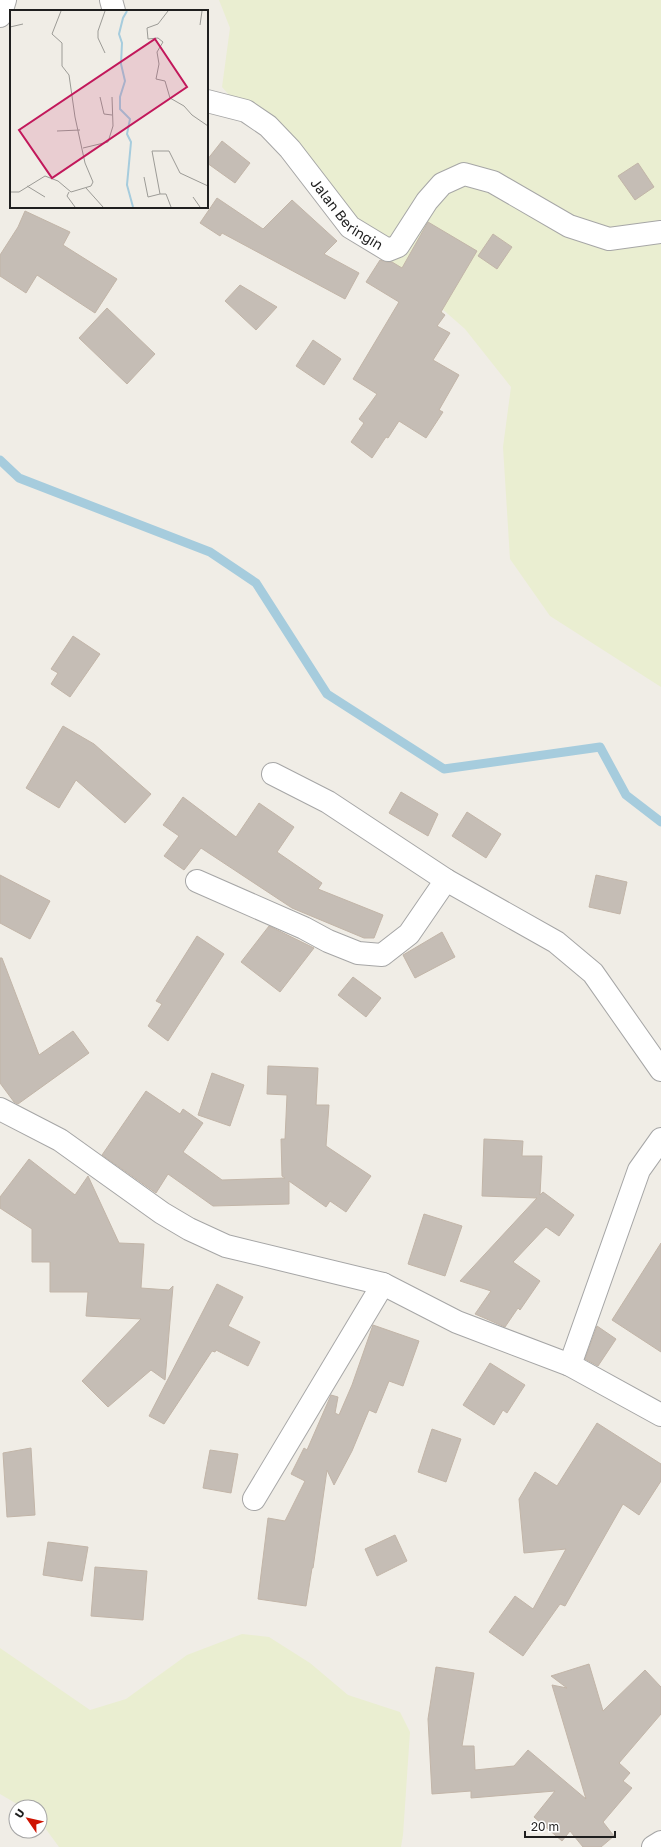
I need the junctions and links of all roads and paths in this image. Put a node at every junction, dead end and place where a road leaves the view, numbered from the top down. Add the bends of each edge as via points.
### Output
1 (6, 0) edge
2 (111, 0) edge
3 (114, 10) edge
4 (0, 16) edge
5 (208, 101) edge
6 (661, 232) edge
7 (273, 774) dead end
8 (446, 880) junction
9 (197, 881) dead end
10 (661, 1070) edge
11 (0, 1110) edge
12 (661, 1139) edge
13 (383, 1284) junction
14 (570, 1365) junction
15 (661, 1414) edge
16 (254, 1499) dead end
17 (661, 1842) edge
18 (653, 1847) edge

1 - 4 street
2 - 3 street
5 - 6 street, Jalan Beringin via 246,111 268,126 290,149 350,227 388,250 398,246 427,201 442,184 464,174 493,182 569,226 609,239
7 - 8 street via 328,802
8 - 9 street via 409,934 382,955 358,953 328,941
8 - 10 street via 556,942 593,973
11 - 13 street via 60,1140 162,1213 226,1246
12 - 14 street via 639,1170
13 - 14 street via 457,1322
13 - 16 street
14 - 15 street
17 - 18 street

